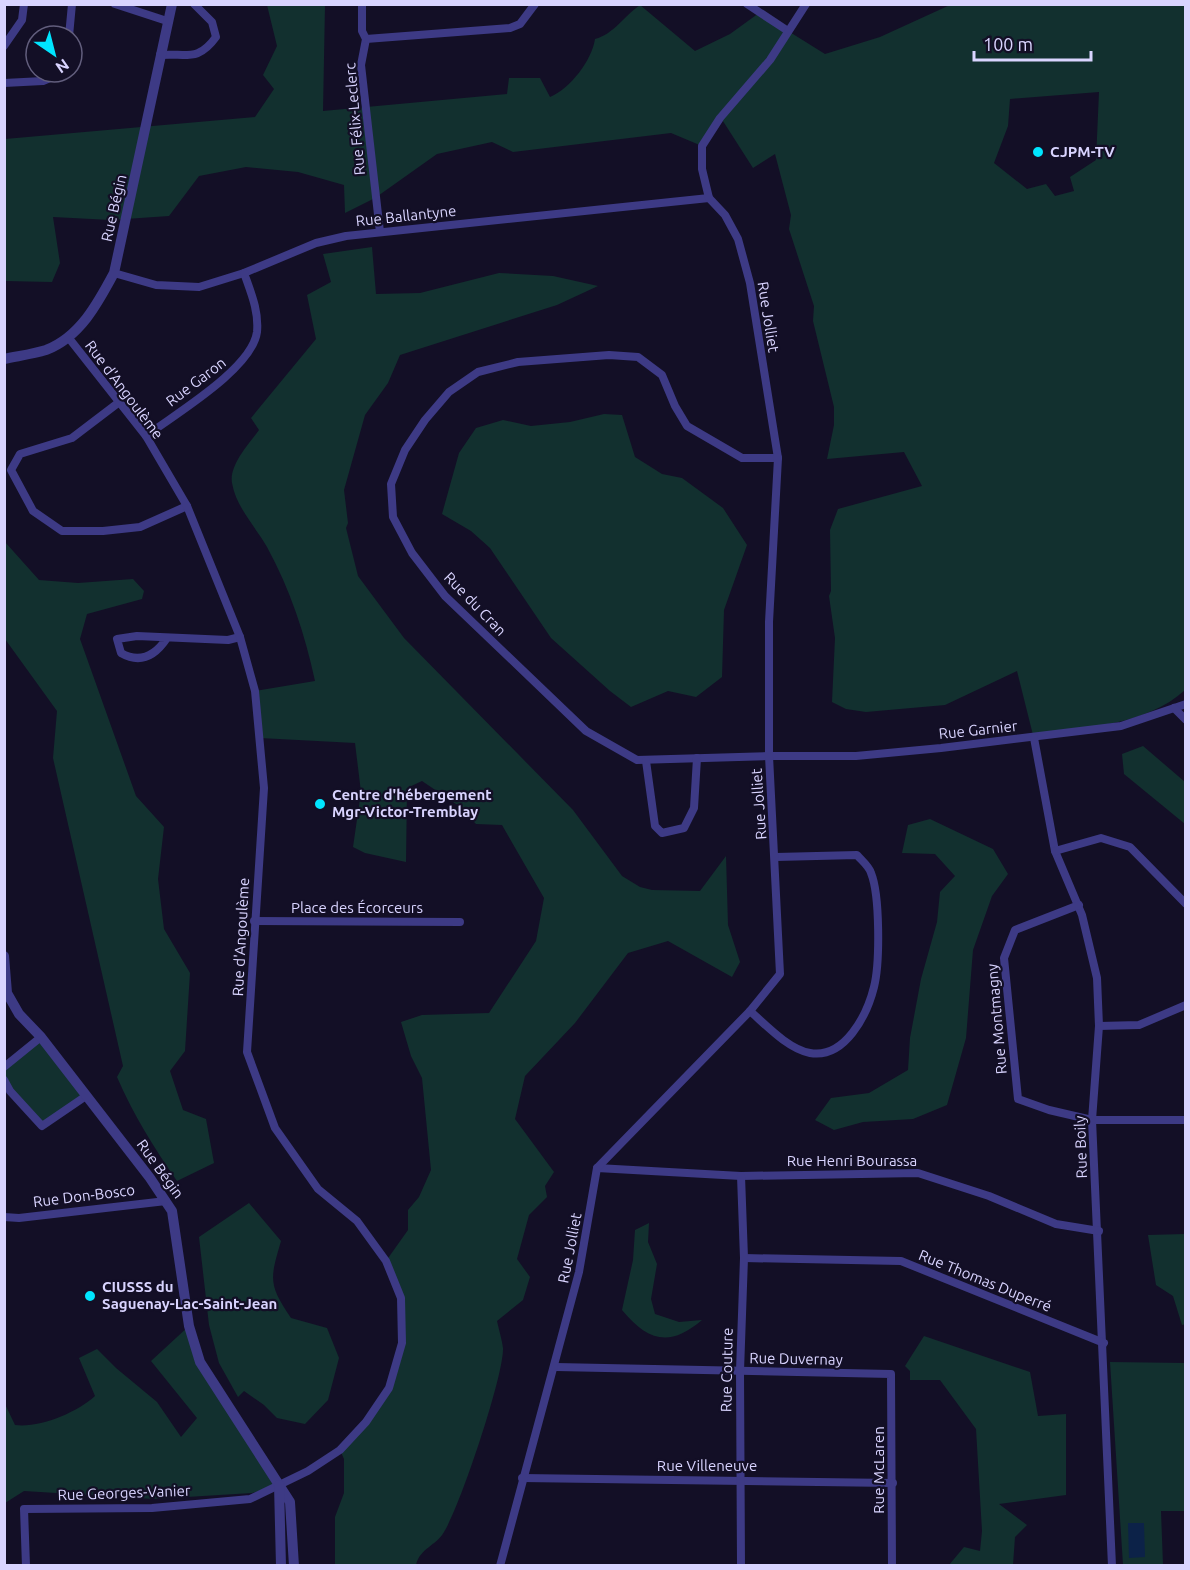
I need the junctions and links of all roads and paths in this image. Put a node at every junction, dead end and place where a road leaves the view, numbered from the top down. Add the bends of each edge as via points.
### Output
1 (24, 4) edge
2 (72, 4) edge
3 (115, 4) edge
4 (172, 4) edge
5 (194, 4) edge
6 (362, 4) edge
7 (535, 4) edge
8 (747, 4) edge
9 (806, 4) edge
10 (167, 21) junction
11 (70, 24) edge
12 (788, 31) junction
13 (366, 39) junction
14 (4, 46) edge
15 (160, 55) junction
16 (24, 82) edge
17 (4, 83) edge
18 (709, 198) junction
19 (380, 232) junction
20 (114, 273) junction
21 (244, 273) junction
22 (68, 338) junction
23 (4, 359) edge
24 (117, 403) junction
25 (146, 436) junction
26 (778, 458) junction
27 (187, 506) junction
28 (240, 637) junction
29 (167, 638) junction
30 (1185, 704) edge
31 (1174, 708) junction
32 (1185, 720) edge
33 (1034, 738) junction
34 (769, 756) junction
35 (697, 759) junction
36 (646, 761) junction
37 (1055, 851) junction
38 (776, 857) junction
39 (1079, 904) junction
40 (1185, 904) edge
41 (254, 921) junction
42 (460, 922) dead end
43 (4, 956) edge
44 (5, 979) edge
45 (6, 992) edge
46 (1185, 1005) edge
47 (750, 1011) junction
48 (1099, 1026) junction
49 (40, 1037) junction
50 (4, 1067) edge
51 (4, 1080) edge
52 (86, 1095) junction
53 (1185, 1119) edge
54 (1092, 1120) junction
55 (597, 1168) junction
56 (741, 1176) junction
57 (166, 1201) junction
58 (4, 1217) edge
59 (1099, 1231) junction
60 (744, 1258) junction
61 (1104, 1343) junction
62 (556, 1367) junction
63 (740, 1371) junction
64 (891, 1374) joint
65 (522, 1478) junction
66 (740, 1479) junction
67 (893, 1483) junction
68 (279, 1485) junction
69 (26, 1566) edge
70 (281, 1566) edge
71 (294, 1566) edge
72 (500, 1566) edge
73 (741, 1566) edge
74 (892, 1566) edge
75 (1112, 1566) edge

1 - 14 street via 22,20
2 - 11 street
3 - 10 street
4 - 10 street, Rue Bégin
5 - 15 street via 212,22 216,37 207,50 194,56
6 - 13 street, Rue Félix-Leclerc via 362,31
7 - 13 street via 520,24 510,28
8 - 12 street
9 - 12 street, Rue Jolliet
10 - 15 street, Rue Bégin
12 - 18 street, Rue Jolliet via 702,146 702,169
13 - 19 street, Rue Félix-Leclerc via 361,65
15 - 20 street, Rue Bégin
16 - 17 street
18 - 19 street, Rue Ballantyne
18 - 26 street, Rue Jolliet via 725,215 738,239 750,283
19 - 21 street, Rue Ballantyne via 316,243
20 - 21 street, Rue Ballantyne via 156,285 199,287
20 - 22 street, Rue Bégin via 94,310
21 - 25 street, Rue Garon via 256,309 256,335 238,368
22 - 23 street, Rue Bégin via 47,350
22 - 24 street, Rue d'Angoulème
24 - 25 street, Rue d'Angoulème
24 - 27 street via 72,438 20,454 11,470 33,512 63,531 103,531 140,527
25 - 27 street, Rue d'Angoulème
26 - 34 street, Rue Jolliet via 769,622
26 - 36 street, Rue du Cran via 742,458 711,443 687,426 662,375 638,357 609,355 518,362 478,372 449,392 405,450 391,484 393,517 412,553 445,596 586,731 637,760
27 - 28 street, Rue d'Angoulème
28 - 29 street
28 - 41 street, Rue d'Angoulème via 255,691 264,788
29 - 29 street via 137,636 117,639 121,653 132,660 149,657
30 - 31 street, Rue Garnier
31 - 32 street
31 - 33 street, Rue Garnier via 1121,726
33 - 34 street, Rue Garnier via 856,756
33 - 37 street, Rue Boily
34 - 35 street, Rue du Cran
34 - 38 street, Rue Jolliet
35 - 36 street, Rue du Cran
35 - 36 street via 694,808 684,828 662,833 655,826
37 - 39 street, Rue Boily
37 - 40 street via 1101,838 1130,847
38 - 47 street, Rue Jolliet via 780,974
38 - 47 street via 857,855 871,872 878,928 874,987 853,1036 834,1049 810,1053 789,1043
39 - 48 street, Rue Boily via 1097,978
39 - 54 street, Rue Montmagny via 1016,930 1004,958 1018,1099
41 - 42 street, Place des Écorceurs
41 - 68 street, Rue d'Angoulème via 246,1052 275,1128 318,1189 363,1229 386,1261 401,1298 402,1343 389,1388 366,1422 340,1450
43 - 44 street, Rue Bégin
44 - 45 street, Rue Bégin
45 - 49 street, Rue Bégin
46 - 48 street via 1139,1025
47 - 55 street, Rue Jolliet
48 - 54 street, Rue Boily
49 - 50 street
49 - 52 street, Rue Bégin
51 - 52 street via 42,1126
52 - 57 street, Rue Bégin
53 - 54 street
54 - 59 street, Rue Boily
55 - 56 street, Rue Henri Bourassa
55 - 62 street, Rue Jolliet via 579,1272
56 - 59 street, Rue Henri Bourassa via 918,1173 989,1196 1056,1224
56 - 60 street, Rue Couture
57 - 58 street, Rue Don-Bosco
57 - 68 street, Rue Bégin via 172,1211 189,1326 200,1362
59 - 61 street, Rue Boily
60 - 61 street, Rue Thomas Duperré via 901,1261
60 - 63 street, Rue Couture
61 - 75 street, Rue Boily
62 - 63 street, Rue Duvernay
62 - 65 street, Rue Jolliet
63 - 64 street, Rue Duvernay
63 - 66 street, Rue Couture
64 - 67 street, Rue McLaren
65 - 66 street, Rue Villeneuve
65 - 72 street, Rue Jolliet
66 - 67 street, Rue Villeneuve
66 - 73 street, Rue Couture
67 - 74 street, Rue McLaren
68 - 69 street, Rue Georges-Vanier via 249,1499 152,1508 24,1509
68 - 70 street
68 - 71 street, Rue Bégin via 290,1502

